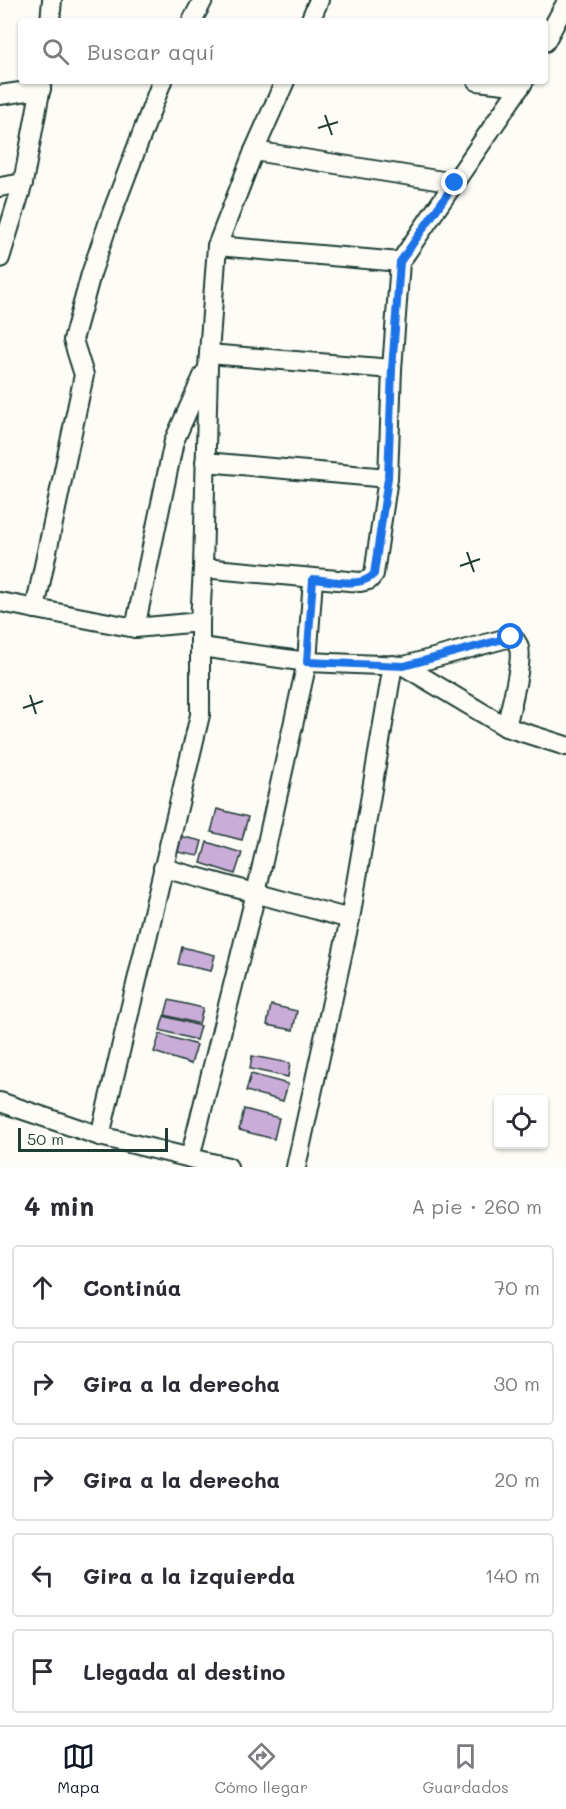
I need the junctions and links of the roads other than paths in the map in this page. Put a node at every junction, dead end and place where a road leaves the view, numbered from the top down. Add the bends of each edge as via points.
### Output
1 (52, 0) edge
2 (203, 0) edge
3 (319, 0) edge
4 (566, 3) edge
5 (50, 18) edge
6 (194, 18) edge
7 (311, 18) edge
8 (548, 36) edge
9 (161, 84) edge
10 (284, 84) edge
11 (523, 84) edge
12 (41, 85) edge
13 (0, 95) edge
14 (254, 151) junction
15 (23, 183) junction
16 (455, 183) junction
17 (0, 187) edge
18 (217, 246) junction
19 (0, 258) edge
20 (400, 262) junction
21 (208, 360) junction
22 (392, 369) junction
23 (206, 462) junction
24 (388, 478) junction
25 (203, 568) junction
26 (313, 579) junction
27 (0, 602) edge
28 (35, 609) junction
29 (200, 622) junction
30 (135, 628) junction
31 (201, 647) junction
32 (307, 662) junction
33 (398, 665) junction
34 (506, 727) junction
35 (566, 746) edge
36 (164, 868) junction
37 (256, 893) junction
38 (350, 919) junction
39 (0, 1102) edge
40 (100, 1136) junction
41 (190, 1158) junction
42 (228, 1167) edge
43 (297, 1167) edge

1 - 5 street
2 - 6 street
3 - 7 street
4 - 8 street
9 - 28 street via 110,218 73,340 84,375
10 - 14 street
11 - 16 street
12 - 13 street
12 - 15 street
14 - 16 street
14 - 18 street
15 - 17 street
15 - 19 street
16 - 20 street
18 - 20 street
18 - 21 street
20 - 22 street
21 - 22 street
21 - 23 street
21 - 30 street via 174,441
22 - 24 street
23 - 24 street
23 - 25 street
24 - 26 street via 374,574 360,582
25 - 26 street
25 - 29 street
26 - 32 street
27 - 28 street
28 - 30 street
29 - 30 street
29 - 31 street
31 - 32 street
31 - 36 street via 200,716
32 - 33 street
32 - 37 street
33 - 34 street
33 - 34 street via 511,637 520,650
33 - 38 street
34 - 35 street
36 - 37 street
36 - 40 street
37 - 38 street
37 - 41 street
38 - 43 street
39 - 40 street
40 - 41 street
41 - 42 street

